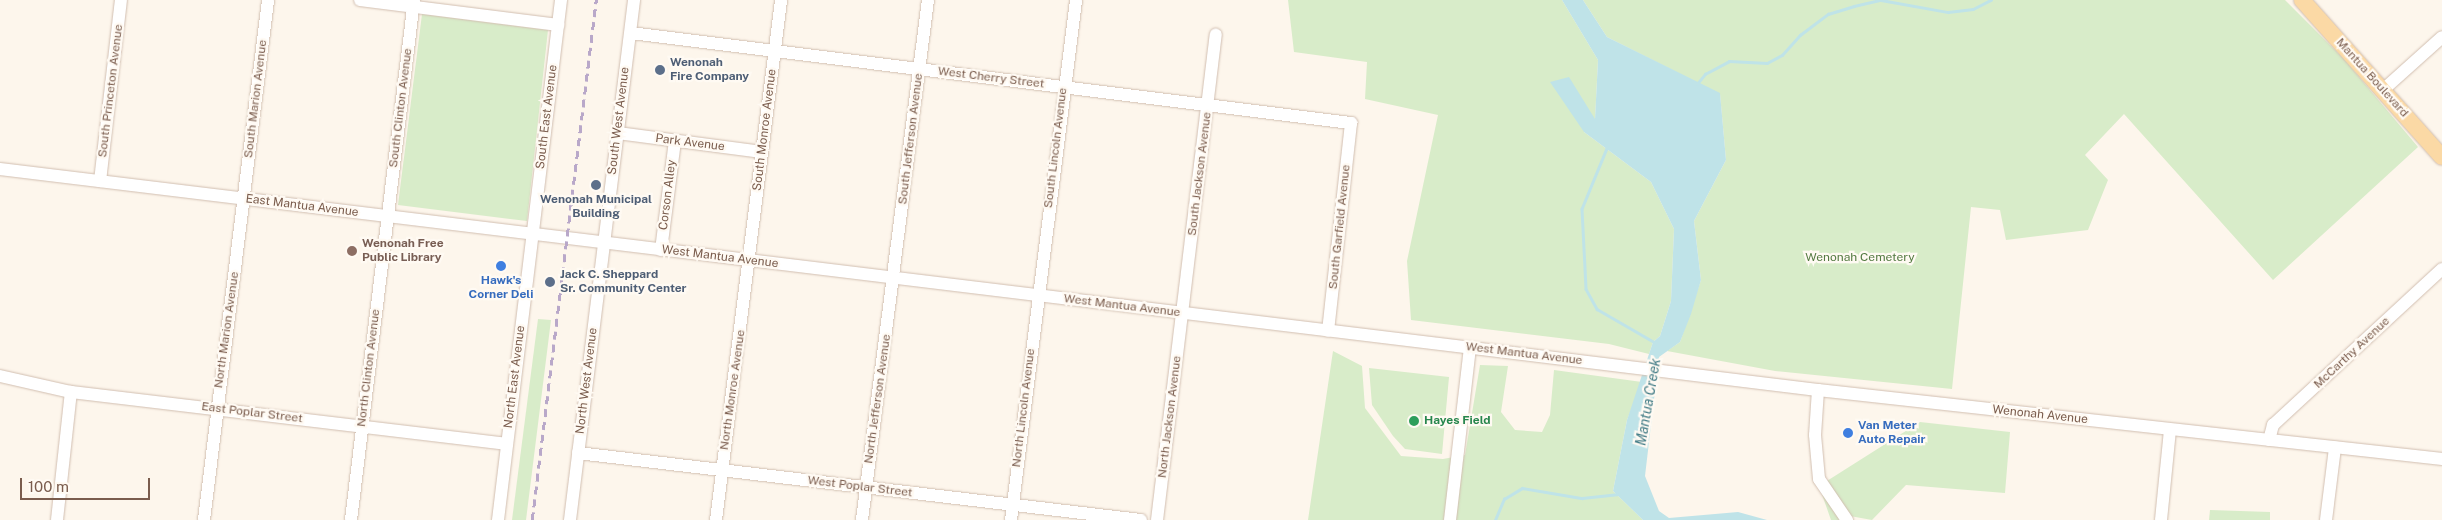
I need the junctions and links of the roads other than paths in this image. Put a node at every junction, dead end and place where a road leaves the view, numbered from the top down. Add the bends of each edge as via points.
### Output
1 (121, 0) edge
2 (268, 0) edge
3 (360, 0) edge
4 (561, 0) edge
5 (634, 0) edge
6 (781, 0) edge
7 (928, 0) edge
8 (1076, 0) edge
9 (2302, 0) edge
10 (414, 3) edge
11 (558, 25) junction
12 (631, 33) junction
13 (1216, 35) dead end
14 (2442, 37) edge
15 (775, 51) junction
16 (920, 69) junction
17 (1064, 87) junction
18 (2383, 90) junction
19 (1209, 105) junction
20 (1351, 123) joint
21 (618, 134) junction
22 (675, 141) junction
23 (762, 152) junction
24 (2442, 157) edge
25 (0, 169) edge
26 (100, 181) junction
27 (244, 199) junction
28 (387, 217) junction
29 (534, 234) junction
30 (604, 243) junction
31 (661, 250) junction
32 (750, 260) junction
33 (2442, 270) edge
34 (894, 278) junction
35 (1038, 296) junction
36 (1183, 313) junction
37 (1328, 331) junction
38 (1470, 348) junction
39 (1639, 368) joint
40 (0, 376) edge
41 (1818, 390) junction
42 (71, 392) junction
43 (217, 409) junction
44 (362, 426) junction
45 (2170, 430) junction
46 (2269, 440) junction
47 (506, 444) junction
48 (2335, 448) junction
49 (578, 453) junction
50 (2442, 459) edge
51 (722, 470) junction
52 (866, 488) junction
53 (1012, 505) junction
54 (57, 520) edge
55 (204, 520) edge
56 (351, 520) edge
57 (498, 520) edge
58 (570, 520) edge
59 (716, 520) edge
60 (862, 520) edge
61 (1011, 520) edge
62 (1142, 520) edge
63 (1157, 520) edge
64 (1450, 520) edge
65 (1847, 520) edge
66 (2161, 520) edge
67 (2326, 520) edge

1 - 26 street, South Princeton Avenue
2 - 27 street, South Marion Avenue
3 - 10 street
4 - 11 street, South East Avenue
5 - 12 street, South West Avenue
6 - 15 street, South Monroe Avenue
7 - 16 street, South Jefferson Avenue
8 - 17 street, South Lincoln Avenue
9 - 18 main road, Mantua Boulevard
10 - 11 street
10 - 28 street, South Clinton Avenue
11 - 29 street, South East Avenue
12 - 15 street, West Cherry Street
12 - 21 street, South West Avenue
13 - 19 street, South Jackson Avenue
14 - 18 street
15 - 16 street, West Cherry Street
15 - 23 street, South Monroe Avenue
16 - 17 street, West Cherry Street
16 - 34 street, South Jefferson Avenue
17 - 19 street, West Cherry Street
17 - 35 street, South Lincoln Avenue
18 - 24 main road, Mantua Boulevard
19 - 20 street, West Cherry Street
19 - 36 street, South Jackson Avenue
20 - 37 street, South Garfield Avenue
21 - 22 street, Park Avenue
21 - 30 street, South West Avenue
22 - 23 street, Park Avenue
22 - 31 street, Corson Alley
23 - 32 street, South Monroe Avenue
25 - 26 street, East Mantua Avenue
26 - 27 street, East Mantua Avenue
27 - 28 street, East Mantua Avenue
27 - 43 street, North Marion Avenue
28 - 29 street, East Mantua Avenue
28 - 44 street, North Clinton Avenue
29 - 30 street, East Mantua Avenue
29 - 47 street, North East Avenue
30 - 31 street, West Mantua Avenue
30 - 49 street, North West Avenue
31 - 32 street, West Mantua Avenue
32 - 34 street, West Mantua Avenue
32 - 51 street, North Monroe Avenue
33 - 46 street, McCarthy Avenue via 2274,425
34 - 35 street, West Mantua Avenue
34 - 52 street, North Jefferson Avenue
35 - 36 street, West Mantua Avenue
35 - 53 street, North Lincoln Avenue
36 - 37 street, West Mantua Avenue
36 - 63 street, North Jackson Avenue
37 - 38 street, West Mantua Avenue
38 - 39 street, West Mantua Avenue
38 - 64 street
39 - 41 street, Wenonah Avenue
40 - 42 street, East Poplar Street
41 - 45 street, Wenonah Avenue
41 - 65 street via 1815,435 1819,479
42 - 43 street, East Poplar Street
42 - 54 street
43 - 44 street, East Poplar Street
43 - 55 street, North Marion Avenue
44 - 47 street, East Poplar Street
44 - 56 street, North Clinton Avenue
45 - 46 street, Wenonah Avenue
45 - 66 street
46 - 48 street, Wenonah Avenue
47 - 57 street, North East Avenue
48 - 50 street, Wenonah Avenue
48 - 67 street
49 - 51 street, West Poplar Street
49 - 58 street, North West Avenue
51 - 52 street, West Poplar Street
51 - 59 street, North Monroe Avenue
52 - 53 street, West Poplar Street
52 - 60 street, North Jefferson Avenue
53 - 61 street, North Lincoln Avenue
53 - 62 street, West Poplar Street

